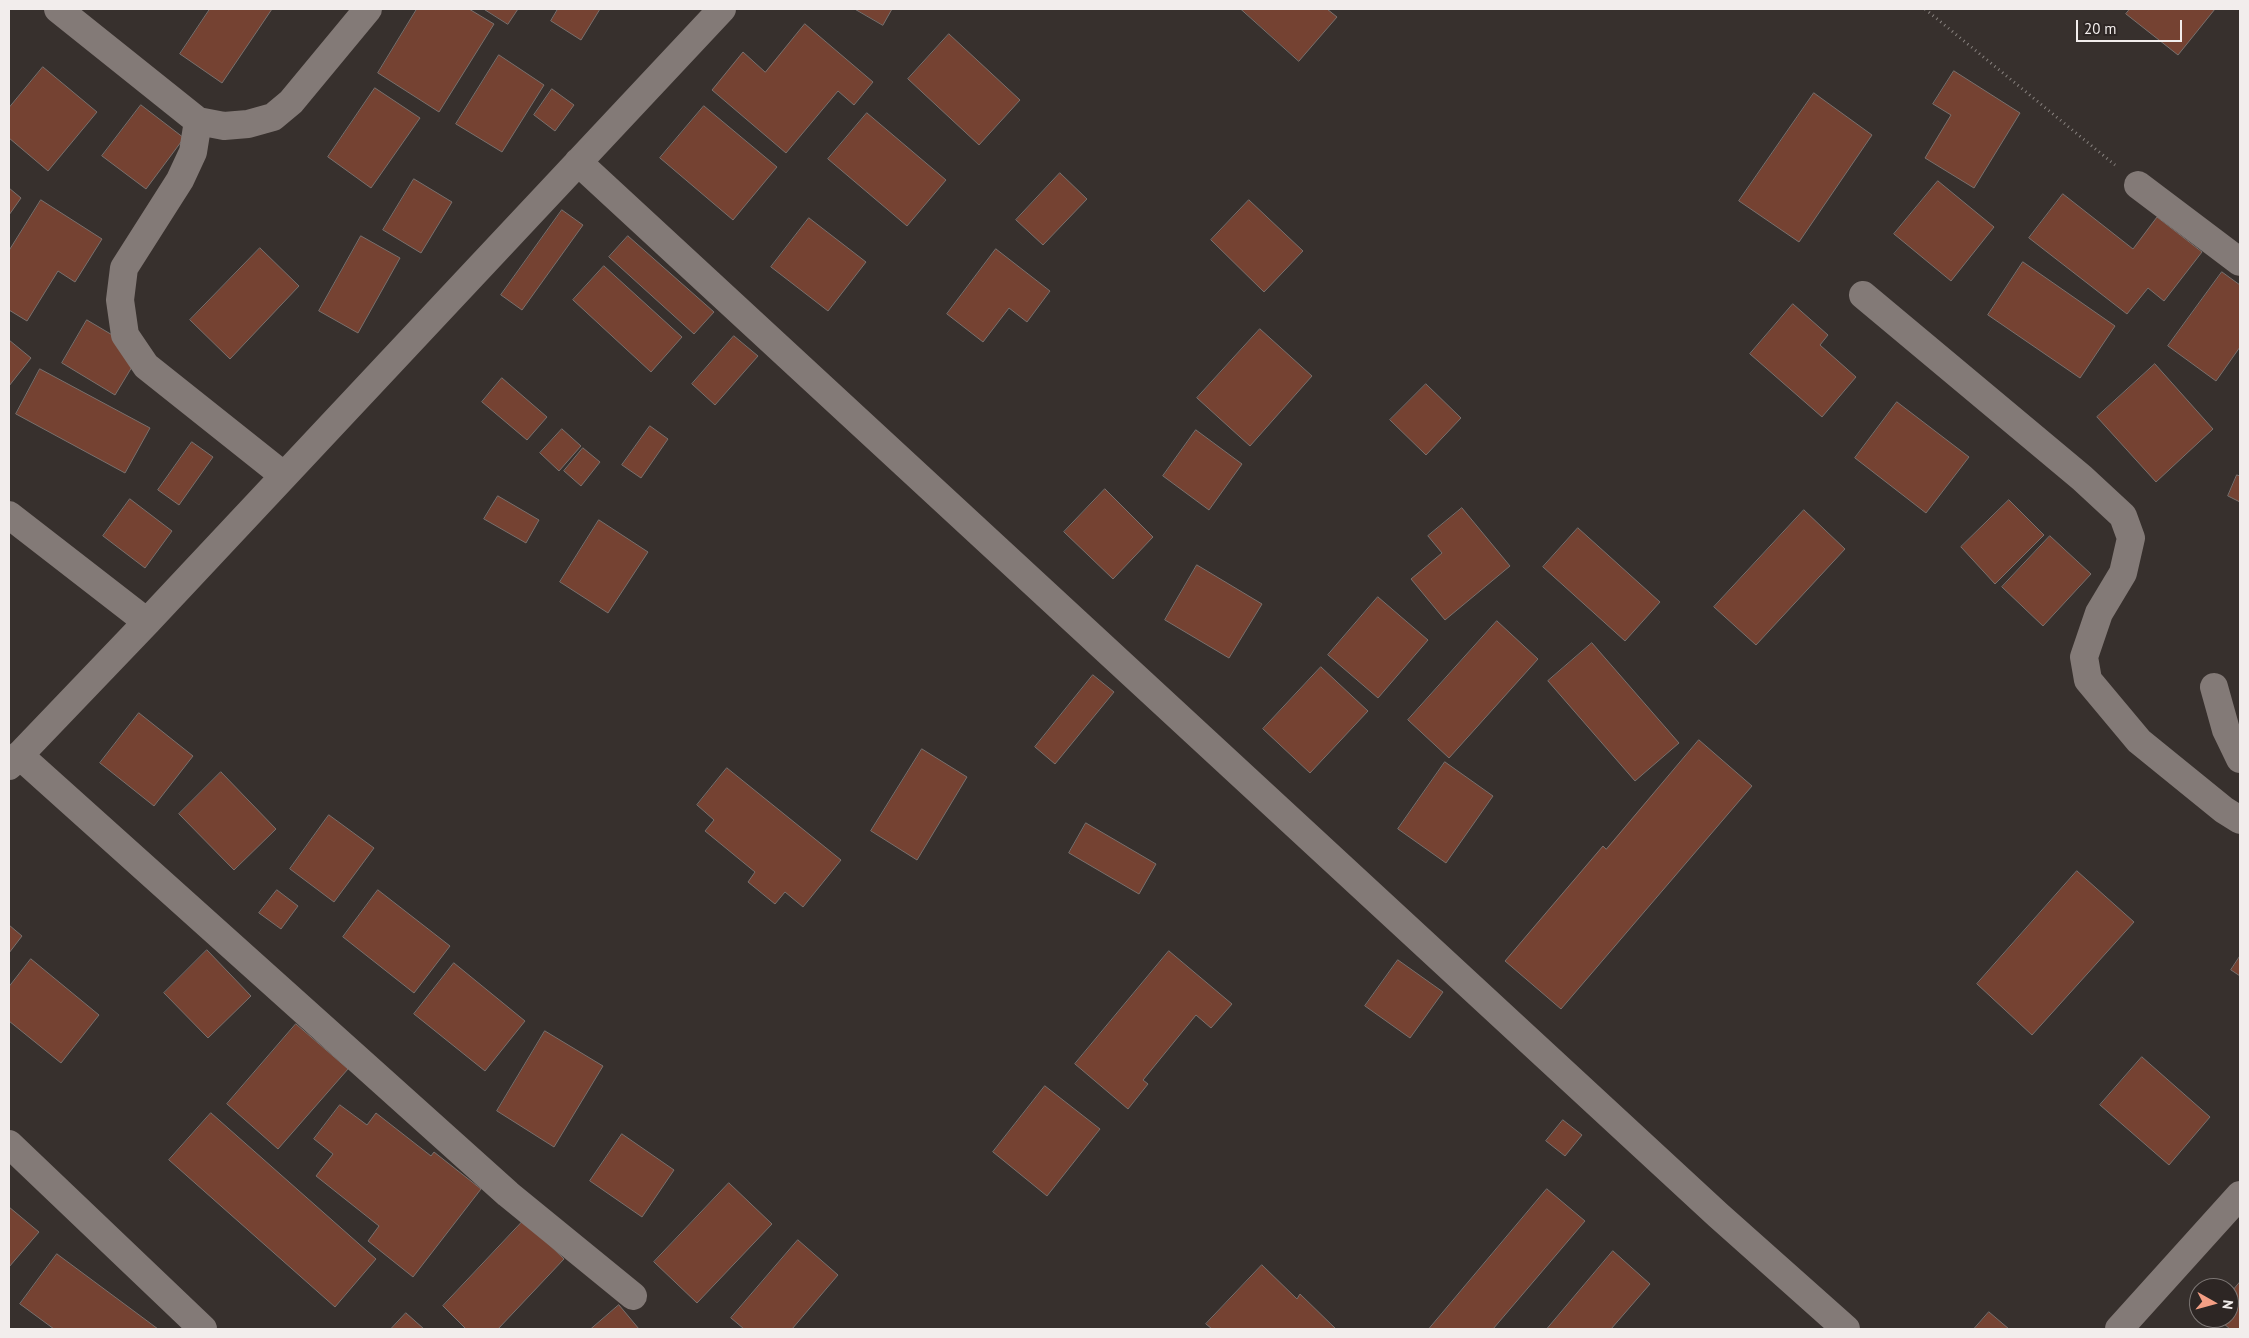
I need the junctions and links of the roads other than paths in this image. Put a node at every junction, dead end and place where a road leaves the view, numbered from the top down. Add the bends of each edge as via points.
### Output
1 (58, 9) edge
2 (368, 9) edge
3 (722, 9) edge
4 (198, 121) junction
5 (578, 162) junction
6 (2138, 184) road end
7 (2240, 262) edge
8 (1863, 294) dead end
9 (283, 475) junction
10 (9, 515) edge
11 (147, 622) junction
12 (2214, 687) dead end
13 (2240, 759) edge
14 (14, 761) edge
15 (2240, 820) edge
16 (9, 1144) edge
17 (2240, 1195) edge
18 (633, 1296) dead end
19 (203, 1329) edge
20 (1846, 1329) edge
21 (2119, 1329) edge

1 - 4 street
2 - 4 street via 291,102 272,117 224,126
3 - 5 street
4 - 9 street via 193,152 180,180 124,268 120,300 125,335 146,366
5 - 9 street
5 - 20 street via 1718,1215
6 - 7 street
8 - 15 street via 2123,516 2131,538 2124,573 2099,613 2084,657 2088,680 2139,741
9 - 11 street
10 - 11 street
11 - 14 street
12 - 13 street via 2226,730
14 - 18 street via 500,1187
16 - 19 street
17 - 21 street

